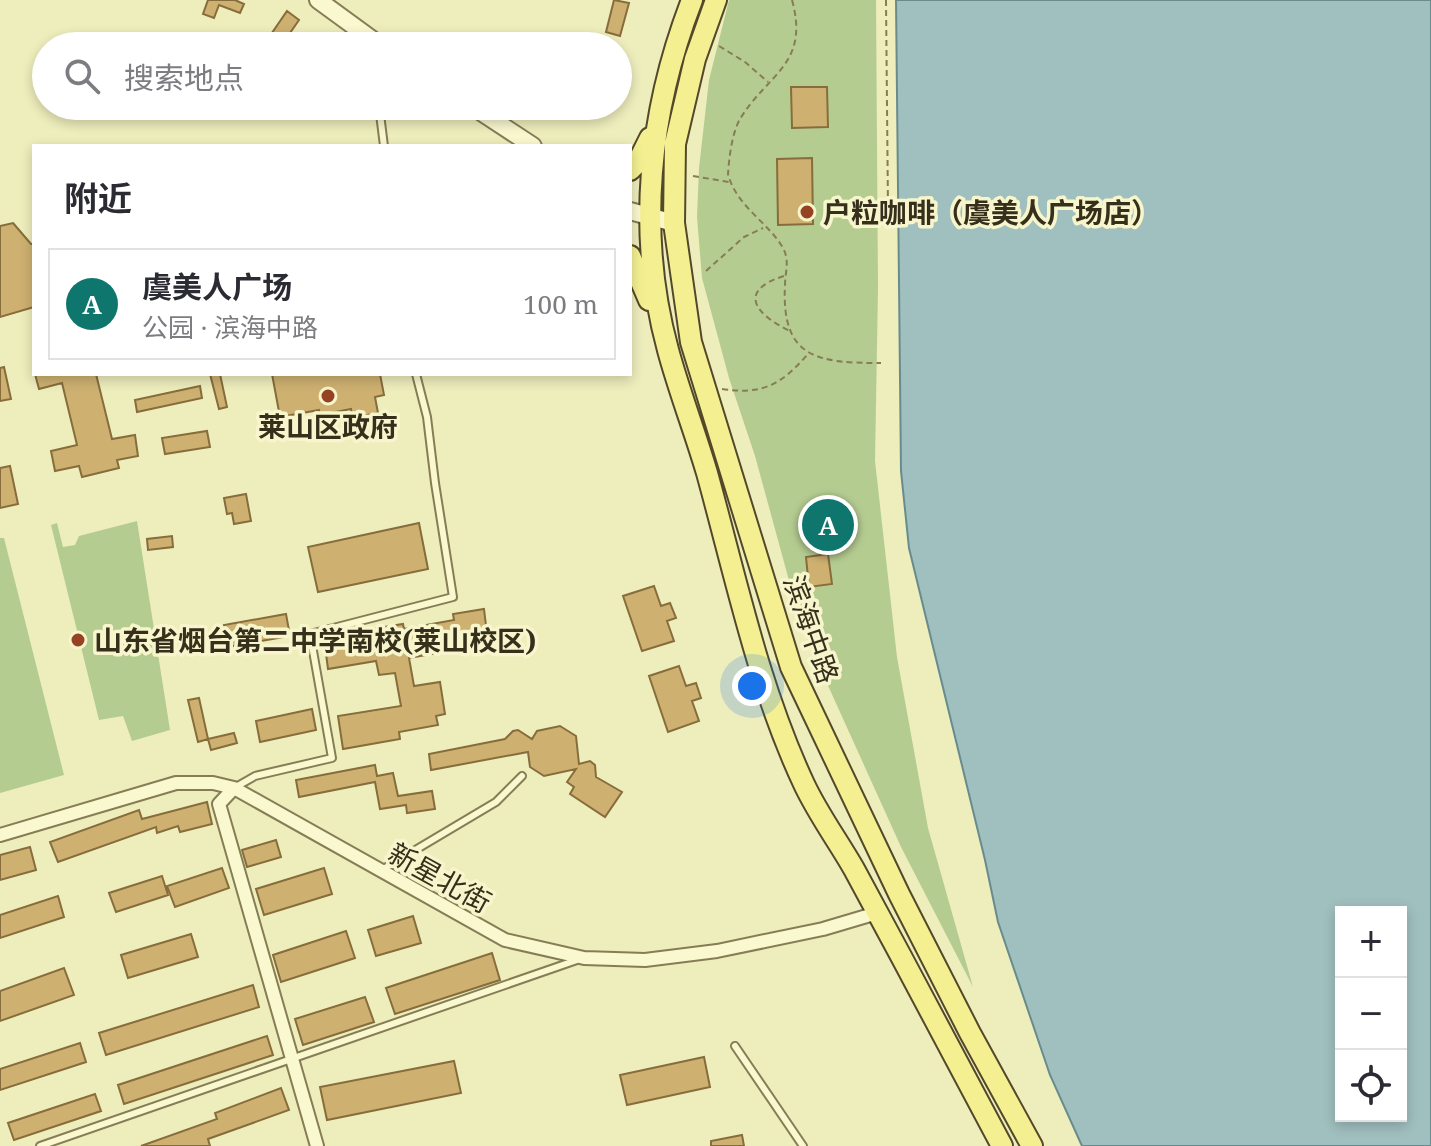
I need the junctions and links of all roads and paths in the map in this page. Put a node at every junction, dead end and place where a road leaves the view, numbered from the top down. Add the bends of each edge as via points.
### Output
1 (318, 0) edge
2 (692, 0) edge
3 (716, 0) edge
4 (792, 0) edge
5 (886, 0) edge
6 (359, 32) edge
7 (714, 44) dead end
8 (770, 84) junction
9 (662, 96) junction
10 (381, 120) edge
11 (493, 120) edge
12 (384, 144) edge
13 (530, 144) edge
14 (632, 168) edge
15 (693, 176) dead end
16 (730, 182) junction
17 (888, 209) dead end
18 (632, 212) edge
19 (650, 217) junction
20 (674, 223) junction
21 (764, 227) junction
22 (632, 261) edge
23 (706, 271) dead end
24 (786, 275) junction
25 (791, 331) junction
26 (668, 349) junction
27 (808, 353) junction
28 (881, 363) dead end
29 (417, 376) edge
30 (717, 388) dead end
31 (522, 776) dead end
32 (234, 788) junction
33 (0, 835) edge
34 (380, 871) junction
35 (877, 913) junction
36 (584, 958) junction
37 (735, 1046) dead end
38 (291, 1059) junction
39 (40, 1146) edge
40 (317, 1146) edge
41 (803, 1146) edge
42 (1002, 1146) edge
43 (1032, 1146) edge

1 - 6 street
2 - 9 main road, 滨海中路
3 - 20 main road, 滨海中路 via 695,59 675,144
4 - 8 path via 797,30 792,50
5 - 17 path
7 - 8 path
8 - 16 path via 739,121 728,166
9 - 14 main road via 649,139
9 - 19 main road, 滨海中路
10 - 12 lane
11 - 13 street
15 - 16 path
16 - 21 path
18 - 19 street
19 - 20 street
19 - 26 main road, 滨海中路 via 654,285
20 - 43 main road, 滨海中路 via 691,342 791,667 899,894
21 - 23 path via 744,237
21 - 24 path via 786,253
22 - 26 main road
24 - 25 path via 784,315
24 - 25 path via 760,286 756,303 768,320
25 - 27 path
26 - 35 main road, 滨海中路 via 765,687 805,786
27 - 28 path via 831,361
27 - 30 path via 785,378 762,390
29 - 32 lane via 453,597 310,634 332,758 255,776
31 - 34 lane via 496,802
32 - 33 street, 新星北街 via 176,783
32 - 34 street, 新星北街
32 - 38 street via 219,804
34 - 36 street, 新星北街 via 505,940
35 - 36 street, 新星北街 via 717,951 645,960
35 - 42 main road, 滨海中路
36 - 38 lane
37 - 41 lane
38 - 39 lane
38 - 40 street

